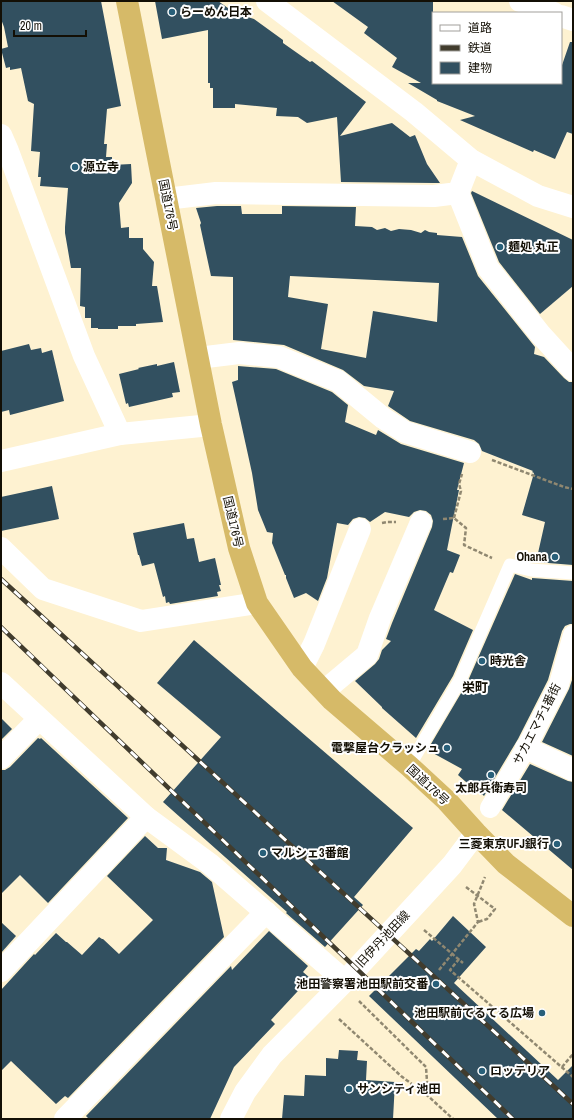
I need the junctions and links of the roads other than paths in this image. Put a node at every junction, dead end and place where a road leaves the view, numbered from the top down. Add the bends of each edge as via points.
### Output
1 (127, 1) edge
2 (268, 1) edge
3 (520, 1) edge
4 (551, 12) edge
5 (562, 16) edge
6 (573, 20) edge
7 (1, 135) edge
8 (471, 160) junction
9 (458, 193) junction
10 (166, 199) junction
11 (573, 207) edge
12 (198, 358) junction
13 (573, 370) edge
14 (212, 425) junction
15 (120, 434) junction
16 (470, 452) road end
17 (1, 461) edge
18 (421, 522) dead end
19 (360, 529) dead end
20 (1, 548) edge
21 (573, 573) edge
22 (257, 603) junction
23 (573, 635) edge
24 (302, 668) junction
25 (1, 683) edge
26 (324, 691) junction
27 (38, 718) junction
28 (526, 748) junction
29 (1, 758) edge
30 (409, 766) junction
31 (573, 770) edge
32 (490, 808) dead end
33 (146, 817) junction
34 (476, 833) junction
35 (266, 912) junction
36 (573, 916) edge
37 (1, 971) edge
38 (345, 981) junction
39 (65, 1119) edge
40 (231, 1119) edge

1 - 10 highway, 国道176号
2 - 8 street via 414,112
3 - 4 street
5 - 6 street
7 - 15 street via 84,356
8 - 9 street
8 - 11 street via 538,196
9 - 10 street via 434,196 216,193
9 - 13 street via 488,268 541,335
10 - 12 highway, 国道176号
12 - 14 highway, 国道176号
12 - 16 street via 239,353 279,357 338,381 382,418 405,432
14 - 15 street
14 - 22 highway, 国道176号 via 239,548
15 - 17 street
18 - 26 street via 367,654
19 - 24 street
20 - 22 street via 43,589 142,621
21 - 30 lane via 531,570 510,565 460,680
22 - 24 highway, 国道176号
23 - 28 street, サカエマチ1番街 via 559,684
24 - 26 highway, 国道176号
25 - 27 street
26 - 30 highway, 国道176号
27 - 29 street
27 - 33 street
28 - 31 street
28 - 32 street, サカエマチ1番街
30 - 34 highway, 国道176号 via 447,801
33 - 35 street via 210,864
33 - 37 street
34 - 36 highway, 国道176号 via 506,864
34 - 38 street, 旧伊丹池田線 via 452,865
35 - 38 street
35 - 39 street
38 - 40 street, 旧伊丹池田線 via 272,1055 245,1092

